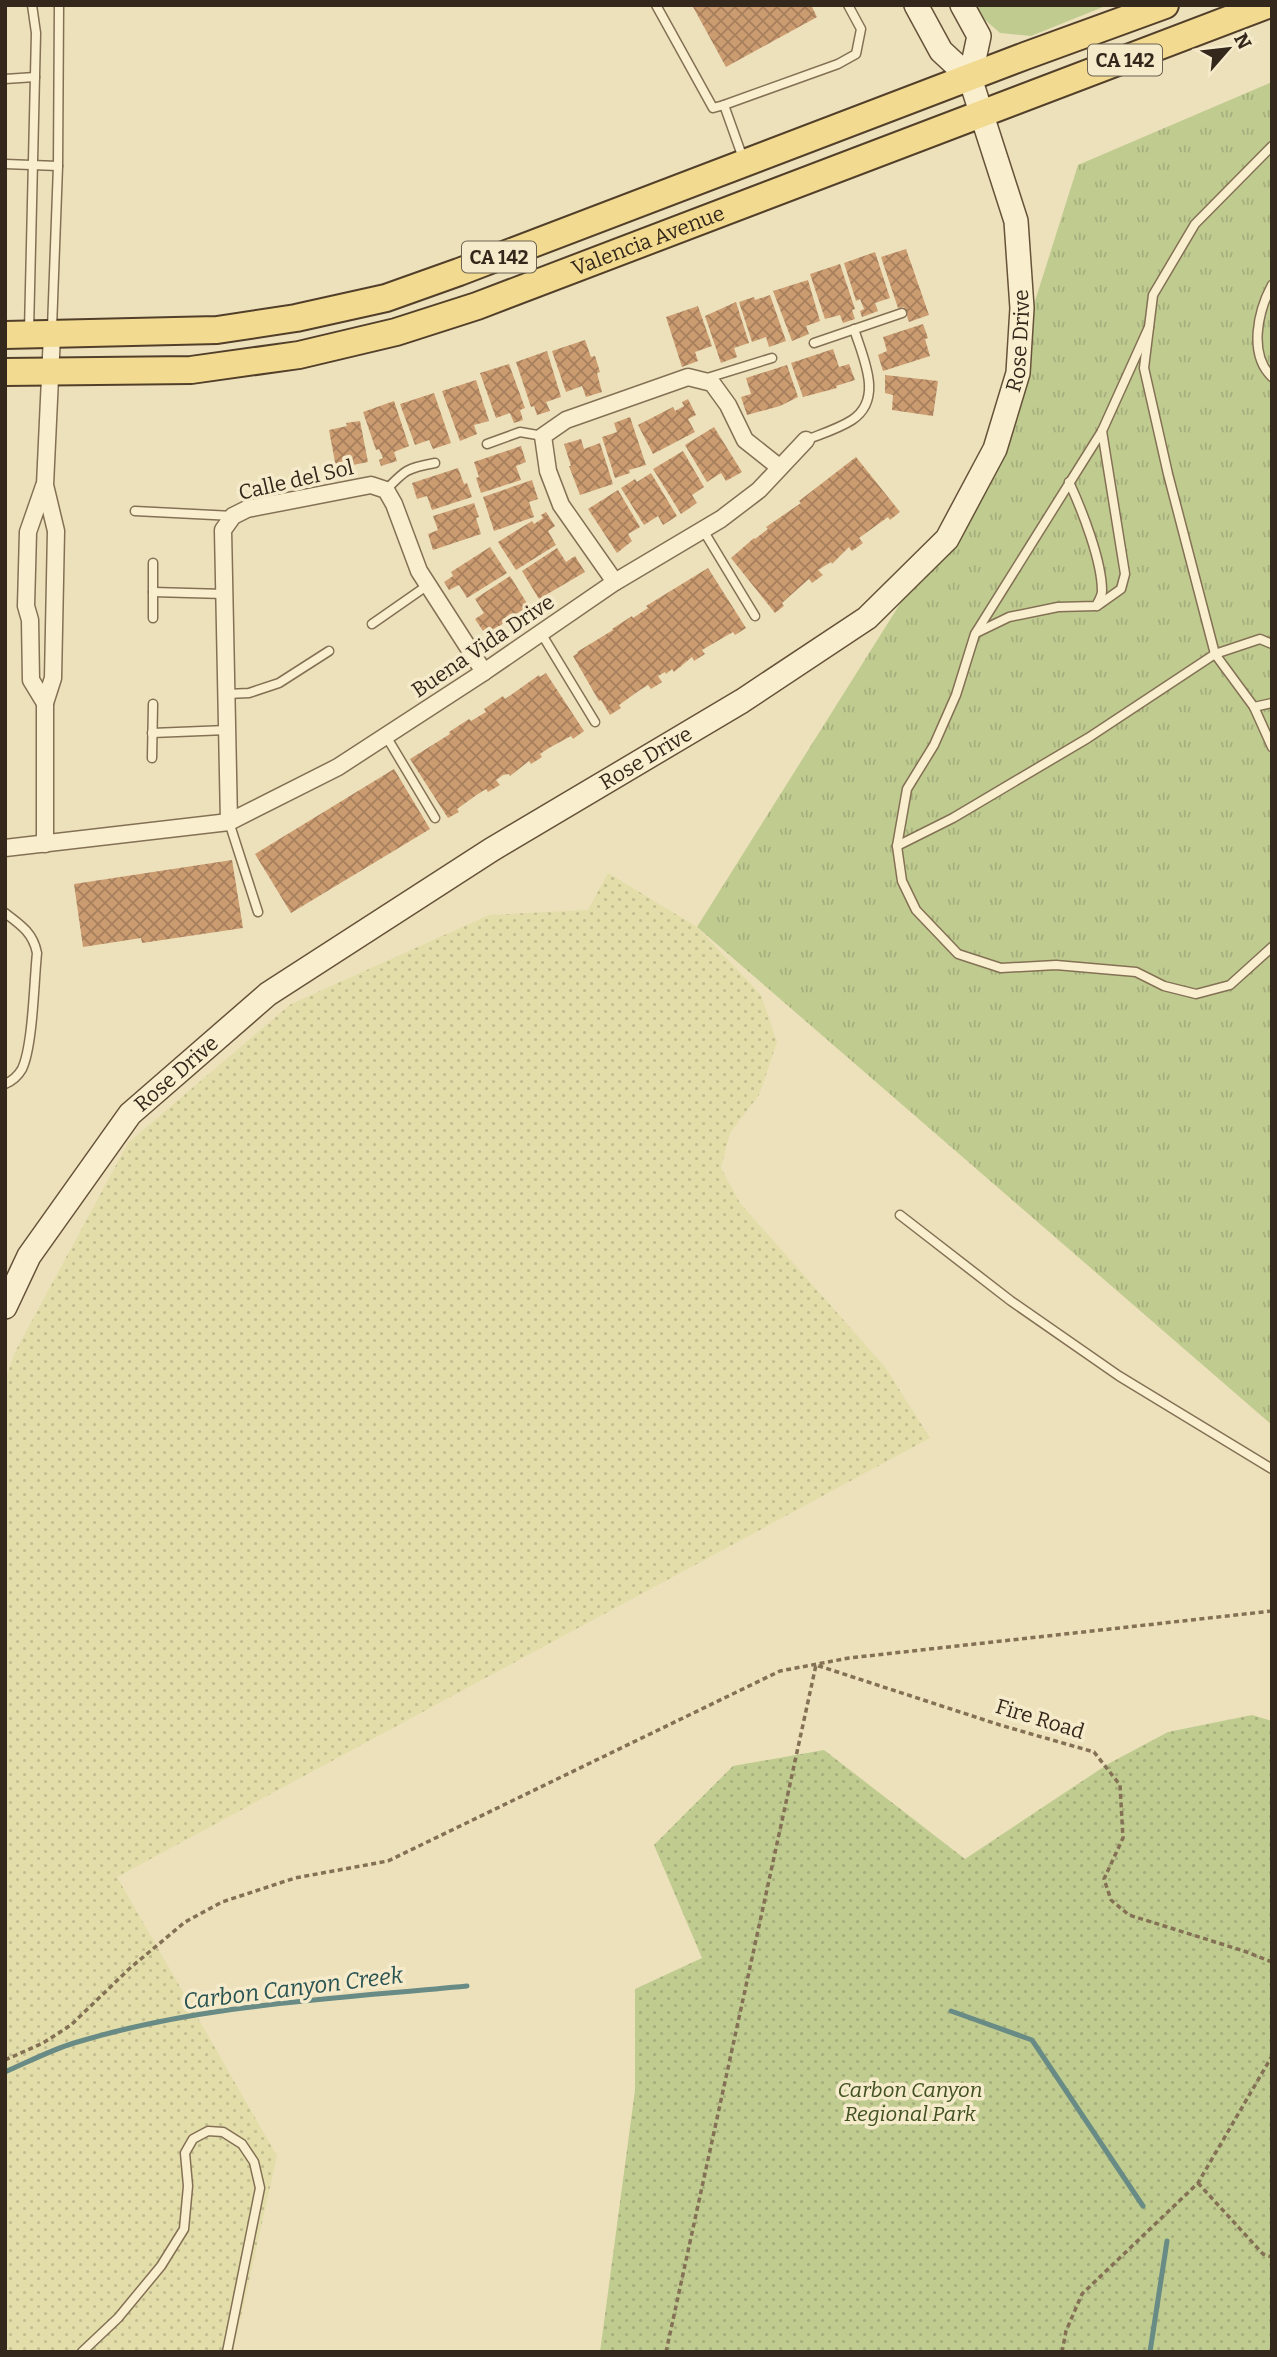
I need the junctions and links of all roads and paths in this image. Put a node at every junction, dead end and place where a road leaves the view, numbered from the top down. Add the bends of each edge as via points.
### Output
1 (32, 5) edge
2 (59, 5) edge
3 (656, 5) edge
4 (849, 5) edge
5 (916, 5) edge
6 (962, 5) edge
7 (1165, 5) edge
8 (1267, 5) edge
9 (35, 77) junction
10 (970, 78) junction
11 (5, 79) edge
12 (724, 106) junction
13 (982, 113) junction
14 (1272, 146) edge
15 (745, 163) junction
16 (5, 164) edge
17 (34, 166) junction
18 (58, 166) junction
19 (1272, 285) edge
20 (1262, 303) junction
21 (1272, 308) edge
22 (902, 313) dead end
23 (1149, 327) junction
24 (854, 329) junction
25 (29, 335) edge
26 (814, 343) dead end
27 (772, 358) dead end
28 (5, 372) edge
29 (50, 373) junction
30 (1272, 377) edge
31 (701, 380) junction
32 (1102, 431) junction
33 (543, 436) junction
34 (806, 440) joint
35 (487, 444) dead end
36 (435, 463) dead end
37 (779, 467) junction
38 (1069, 482) junction
39 (45, 485) junction
40 (386, 489) junction
41 (135, 511) dead end
42 (233, 516) junction
43 (703, 530) junction
44 (153, 563) dead end
45 (615, 582) junction
46 (428, 585) junction
47 (153, 592) junction
48 (224, 594) junction
49 (1096, 606) junction
50 (755, 616) dead end
51 (153, 618) dead end
52 (372, 624) dead end
53 (541, 634) junction
54 (975, 634) junction
55 (1272, 644) edge
56 (329, 651) dead end
57 (1215, 654) junction
58 (484, 673) junction
59 (227, 694) junction
60 (1272, 703) edge
61 (46, 704) junction
62 (153, 704) dead end
63 (1254, 706) junction
64 (595, 722) dead end
65 (227, 730) junction
66 (152, 733) junction
67 (386, 736) junction
68 (1272, 747) edge
69 (152, 758) dead end
70 (435, 818) dead end
71 (229, 822) junction
72 (45, 844) junction
73 (897, 846) junction
74 (5, 848) edge
75 (258, 912) dead end
76 (5, 913) edge
77 (1272, 947) edge
78 (5, 1084) edge
79 (900, 1215) dead end
80 (5, 1307) edge
81 (1272, 1469) edge
82 (1272, 1611) edge
83 (816, 1665) junction
84 (1272, 1962) edge
85 (1272, 2056) edge
86 (5, 2060) edge
87 (1198, 2183) junction
88 (1272, 2256) edge
89 (82, 2352) edge
90 (227, 2352) edge
91 (666, 2352) edge
92 (1062, 2352) edge

1 - 9 lane
2 - 18 lane
3 - 12 lane via 713,108
4 - 12 lane via 861,29 856,54
5 - 10 street via 941,51
6 - 10 street via 979,36
7 - 10 main road, Valencia Avenue / CA 142
8 - 13 main road, Valencia Avenue / CA 142
9 - 11 lane
9 - 17 lane
10 - 13 street, Rose Drive
10 - 15 main road, Valencia Avenue / CA 142
12 - 15 lane
13 - 29 main road, Valencia Avenue / CA 142 via 477,306 396,332 299,355 191,370
13 - 80 street, Rose Drive via 1016,221 1021,308 1018,373 995,449 947,539 867,618 742,701 491,850 268,993 130,1114 29,1256
14 - 23 lane via 1195,225 1153,295
15 - 25 main road, Valencia Avenue / CA 142 via 386,298 217,330
16 - 17 lane
17 - 18 lane
17 - 25 lane
18 - 25 lane
19 - 20 lane
20 - 21 lane
20 - 30 lane via 1257,337 1262,367
22 - 24 lane
23 - 32 lane
23 - 57 lane via 1144,368
24 - 26 lane
24 - 34 lane, Buena Vida Drive via 871,385 866,404 852,419
25 - 29 street
27 - 31 lane
28 - 29 main road, Valencia Avenue / CA 142
29 - 39 street
31 - 33 street via 688,377 639,394 566,420
31 - 37 street via 712,383 728,404 745,440
32 - 38 lane
32 - 49 lane via 1125,574 1121,589
33 - 35 lane via 520,432
33 - 45 street via 548,471 561,505
34 - 37 street, Buena Vida Drive
36 - 40 lane via 410,467
37 - 43 street, Buena Vida Drive via 760,491
38 - 49 lane via 1084,514 1097,565 1102,593
38 - 54 lane
39 - 61 street via 56,531 53,678
39 - 61 street via 28,532 26,606 30,680
40 - 42 street, Calle del Sol via 371,485 247,509
40 - 46 street
41 - 42 lane
42 - 48 street, Calle del Sol via 223,530
43 - 45 street, Buena Vida Drive
43 - 50 lane
44 - 47 lane
45 - 53 street, Buena Vida Drive
46 - 52 lane
46 - 58 street
47 - 48 lane
47 - 51 lane
48 - 59 street, Calle del Sol
49 - 54 lane via 1058,607 1009,617
53 - 58 street, Buena Vida Drive
53 - 64 lane
54 - 73 lane via 956,695 934,745 907,789
55 - 57 lane via 1260,639
56 - 59 lane via 279,683 249,694
57 - 63 lane
57 - 73 lane via 1088,738
58 - 67 street, Buena Vida Drive
59 - 65 street, Calle del Sol
60 - 63 lane
61 - 72 street
62 - 66 lane
63 - 68 lane
65 - 66 lane
65 - 71 street, Calle del Sol
66 - 69 lane
67 - 70 lane
67 - 71 street, Buena Vida Drive via 338,767
71 - 72 street, Buena Vida Drive
71 - 75 lane
72 - 74 street, Buena Vida Drive
73 - 77 lane via 902,881 916,910 958,954 1001,968 1056,965 1136,972 1164,986 1196,994 1230,985
76 - 78 lane via 25,928 37,953 27,1049 21,1070
79 - 81 lane via 1011,1301 1119,1376
82 - 83 path
83 - 84 path, Fire Road via 1094,1752 1120,1785 1123,1838 1104,1879 1111,1900 1129,1915
83 - 86 path via 780,1671 388,1861 296,1878 222,1902 185,1922 71,2025
83 - 91 path
85 - 87 path
87 - 88 path via 1263,2254
87 - 92 path via 1082,2294
89 - 90 lane via 153,2276 184,2229 185,2153 193,2140 208,2130 223,2132 242,2144 254,2162 260,2188

